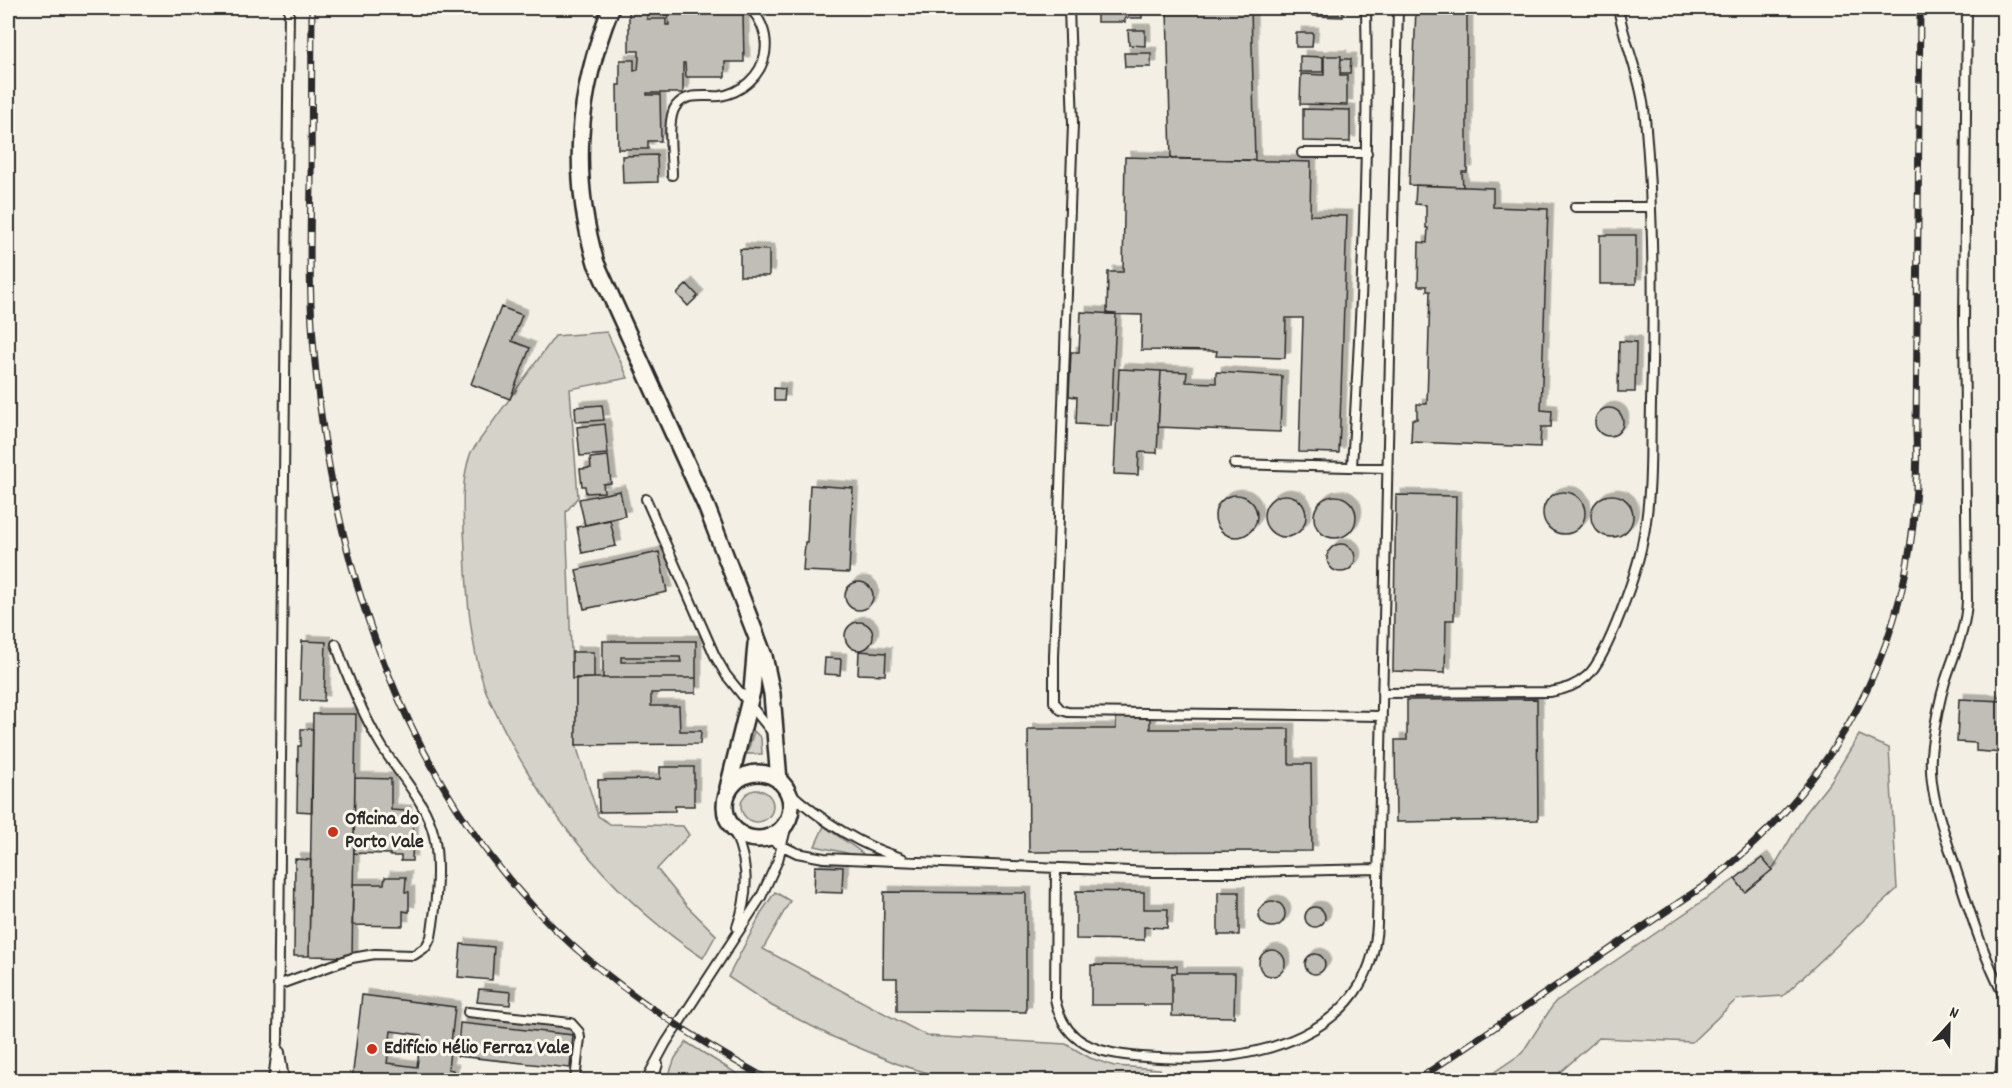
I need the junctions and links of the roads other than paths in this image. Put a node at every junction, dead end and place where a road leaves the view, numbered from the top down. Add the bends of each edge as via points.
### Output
1 (289, 8) edge
2 (611, 8) edge
3 (750, 8) edge
4 (1069, 8) edge
5 (1366, 8) edge
6 (1398, 8) edge
7 (1618, 8) edge
8 (1967, 8) edge
9 (1302, 153) dead end
10 (1367, 153) junction
11 (672, 175) dead end
12 (1575, 207) dead end
13 (1650, 207) junction
14 (1234, 464) dead end
15 (1352, 467) junction
16 (1387, 468) junction
17 (646, 499) dead end
18 (756, 638) junction
19 (336, 644) dead end
20 (1382, 693) junction
21 (749, 703) junction
22 (1382, 716) junction
23 (775, 738) junction
24 (782, 784) junction
25 (727, 794) junction
26 (790, 813) junction
27 (728, 820) junction
28 (766, 838) junction
29 (782, 847) junction
30 (915, 861) junction
31 (1056, 868) junction
32 (1378, 869) junction
33 (727, 947) junction
34 (278, 986) junction
35 (2004, 996) edge
36 (468, 1012) dead end
37 (2004, 1031) edge
38 (278, 1041) junction
39 (666, 1043) junction
40 (273, 1080) edge
41 (284, 1080) edge
42 (576, 1080) edge
43 (646, 1080) edge
44 (653, 1080) edge
45 (2000, 1080) edge

1 - 34 lane
2 - 18 street via 595,53 582,112 581,192 589,239 596,263 711,517
3 - 11 lane via 760,21 765,39 760,69 738,90 720,96 693,96 677,105 671,117
4 - 22 lane via 1073,124 1054,702 1068,712
5 - 10 lane
6 - 16 lane
7 - 13 lane via 1645,116
8 - 35 lane via 1967,610 1944,686 1931,769 1935,804 1977,934
9 - 10 lane
10 - 15 lane
12 - 13 lane
13 - 20 lane via 1653,318 1647,517 1634,574 1603,655 1578,682 1550,692
14 - 15 lane
15 - 16 lane
16 - 20 lane
17 - 21 lane via 715,656
18 - 21 street
18 - 23 street via 770,677
19 - 34 lane via 368,722 430,824 437,862 431,938 414,955 363,956
20 - 22 lane
21 - 23 lane
21 - 25 street
22 - 32 lane
23 - 24 street
24 - 25 street via 763,773 754,773 737,780
24 - 26 street via 789,796
24 - 30 lane via 814,813 850,837
25 - 27 street
26 - 28 street via 781,829
26 - 29 lane
27 - 28 street via 748,837
27 - 33 lane via 740,845 746,886 742,914
28 - 29 lane
29 - 30 lane via 824,858
29 - 33 lane via 761,897
30 - 31 lane
31 - 32 lane via 1197,873
31 - 32 lane via 1055,999 1062,1021 1077,1038 1095,1048 1173,1059 1221,1057 1274,1046 1311,1031 1340,1011 1360,986 1373,956
33 - 39 lane
34 - 38 lane
36 - 42 lane via 571,1023 580,1038
37 - 45 lane
38 - 40 lane
38 - 41 lane
39 - 43 lane
39 - 44 lane

